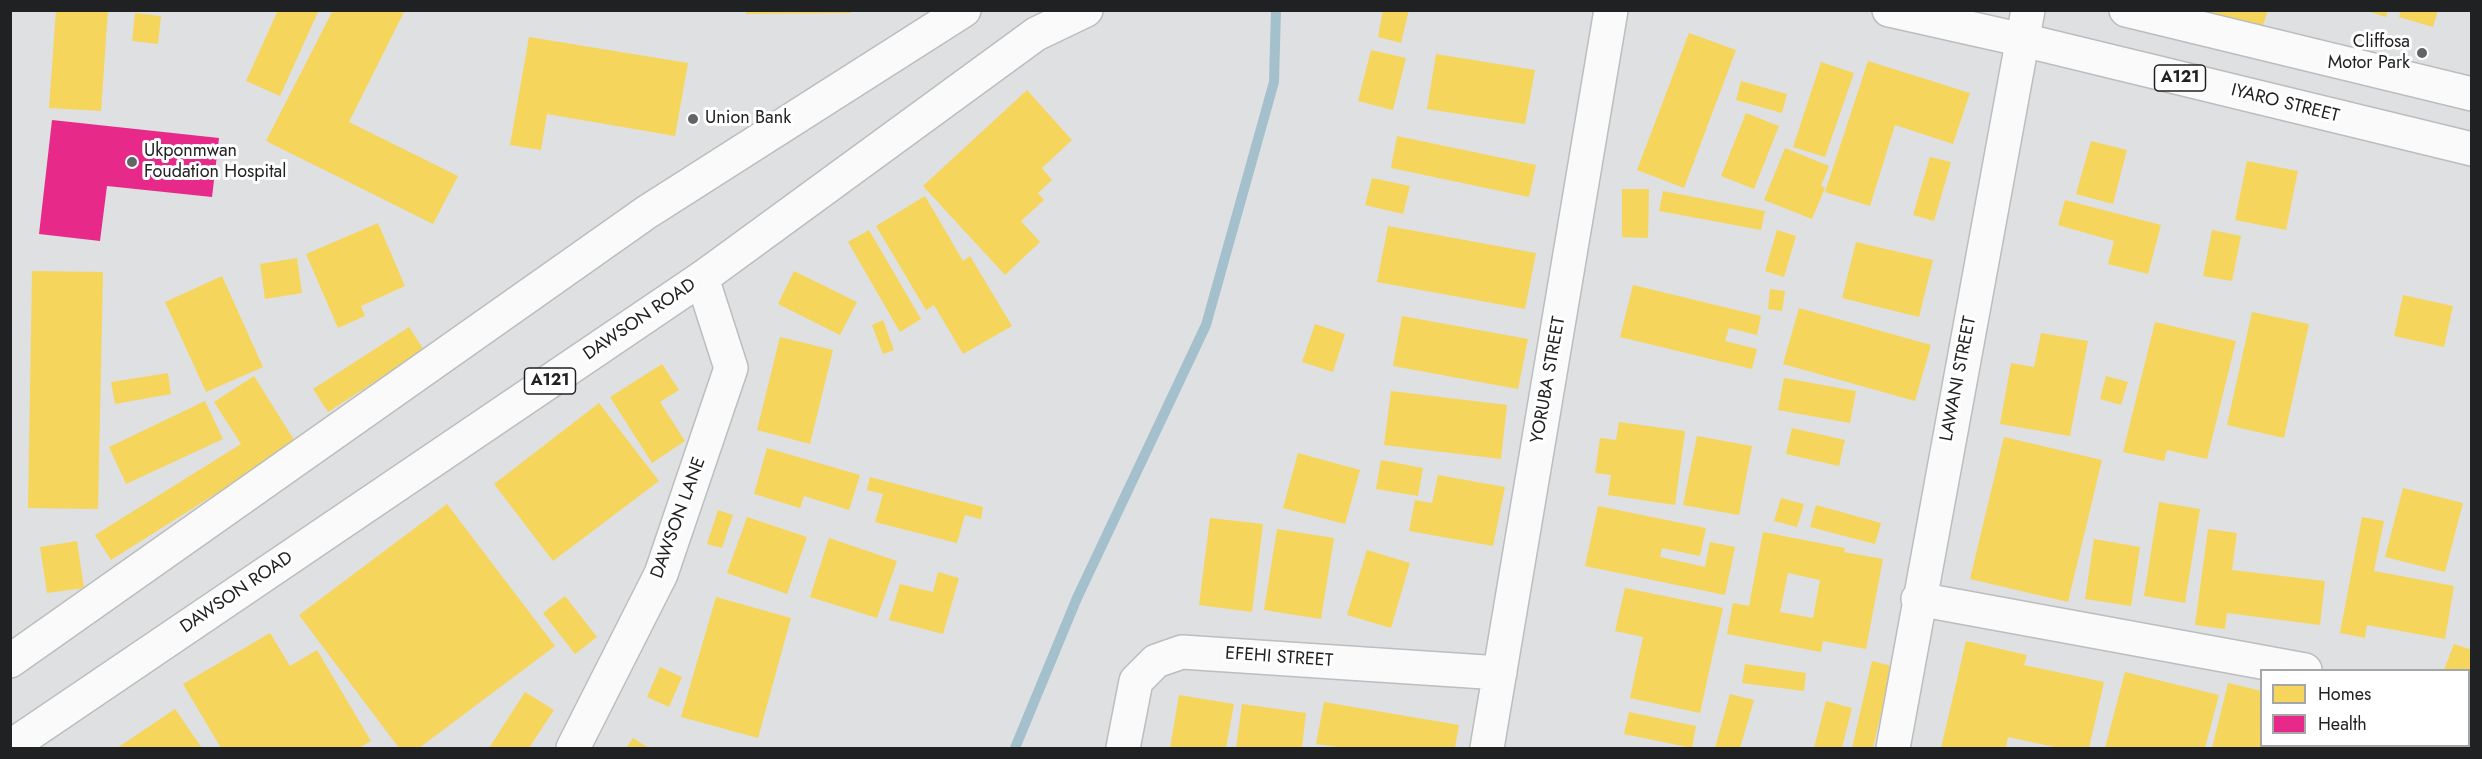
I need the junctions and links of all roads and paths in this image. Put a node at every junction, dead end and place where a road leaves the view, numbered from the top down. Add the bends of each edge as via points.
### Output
1 (964, 10) edge
2 (1086, 10) edge
3 (1611, 10) edge
4 (1889, 10) edge
5 (2126, 10) edge
6 (926, 22) edge
7 (2025, 25) edge
8 (2472, 94) edge
9 (2472, 149) edge
10 (702, 278) junction
11 (1918, 598) junction
12 (10, 661) edge
13 (2299, 669) edge
14 (1500, 673) junction
15 (10, 747) edge
16 (573, 748) edge
17 (1124, 748) edge
18 (1487, 748) edge
19 (1893, 748) edge

1 - 6 main road
2 - 10 main road, DAWSON ROAD / A121 via 1036,34
3 - 14 main road, YORUBA STREET
4 - 7 main road, IYARO STREET / A121
5 - 8 main road
6 - 12 main road via 647,212
7 - 9 main road, IYARO STREET / A121
7 - 11 main road, LAWANI STREET
10 - 15 main road, DAWSON ROAD / A121
10 - 16 main road, DAWSON LANE via 731,368 661,574
11 - 13 main road
11 - 19 main road, LAWANI STREET
14 - 17 main road, EFEHI STREET via 1182,652 1156,661 1136,681
14 - 18 main road, YORUBA STREET

